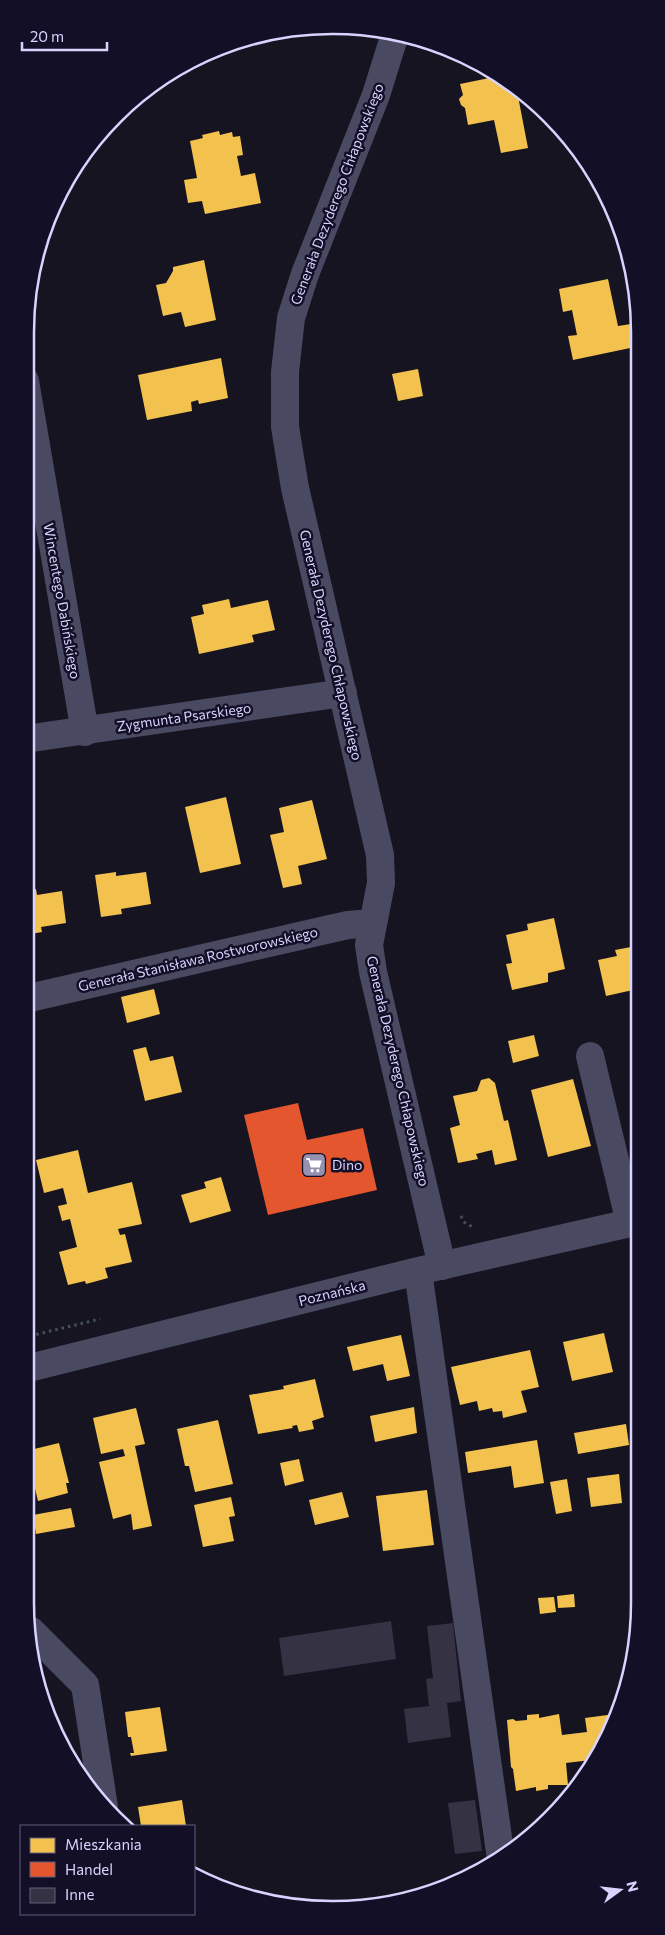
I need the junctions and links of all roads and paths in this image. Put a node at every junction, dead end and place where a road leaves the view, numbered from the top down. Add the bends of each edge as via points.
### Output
1 (393, 40) edge
2 (34, 434) edge
3 (343, 693) junction
4 (85, 732) junction
5 (34, 738) edge
6 (372, 923) junction
7 (34, 997) edge
8 (590, 1056) dead end
9 (427, 1196) junction
10 (631, 1207) edge
11 (631, 1223) edge
12 (481, 1227) dead end
13 (430, 1268) junction
14 (102, 1318) dead end
15 (34, 1335) edge
16 (34, 1367) edge
17 (35, 1635) edge
18 (101, 1791) edge
19 (500, 1850) edge

1 - 3 street, Generała Dezyderego Chłapowskiego via 376,95 304,274 291,318 284,372 285,427 295,488
2 - 4 street, Wincentego Dabińskiego
3 - 4 street, Zygmunta Psarskiego
3 - 6 street, Generała Dezyderego Chłapowskiego via 380,855 381,883
4 - 5 street, Zygmunta Psarskiego
6 - 7 street, Generała Stanisława Rostworowskiego via 330,928
6 - 9 street, Generała Dezyderego Chłapowskiego via 369,945 373,972
8 - 10 street
9 - 12 path via 452,1200 464,1222 472,1228
9 - 13 street, Generała Dezyderego Chłapowskiego
11 - 13 street, Poznańska
13 - 16 street, Poznańska
13 - 19 street, Generała Dezyderego Chłapowskiego
14 - 15 path
17 - 18 street via 85,1685

